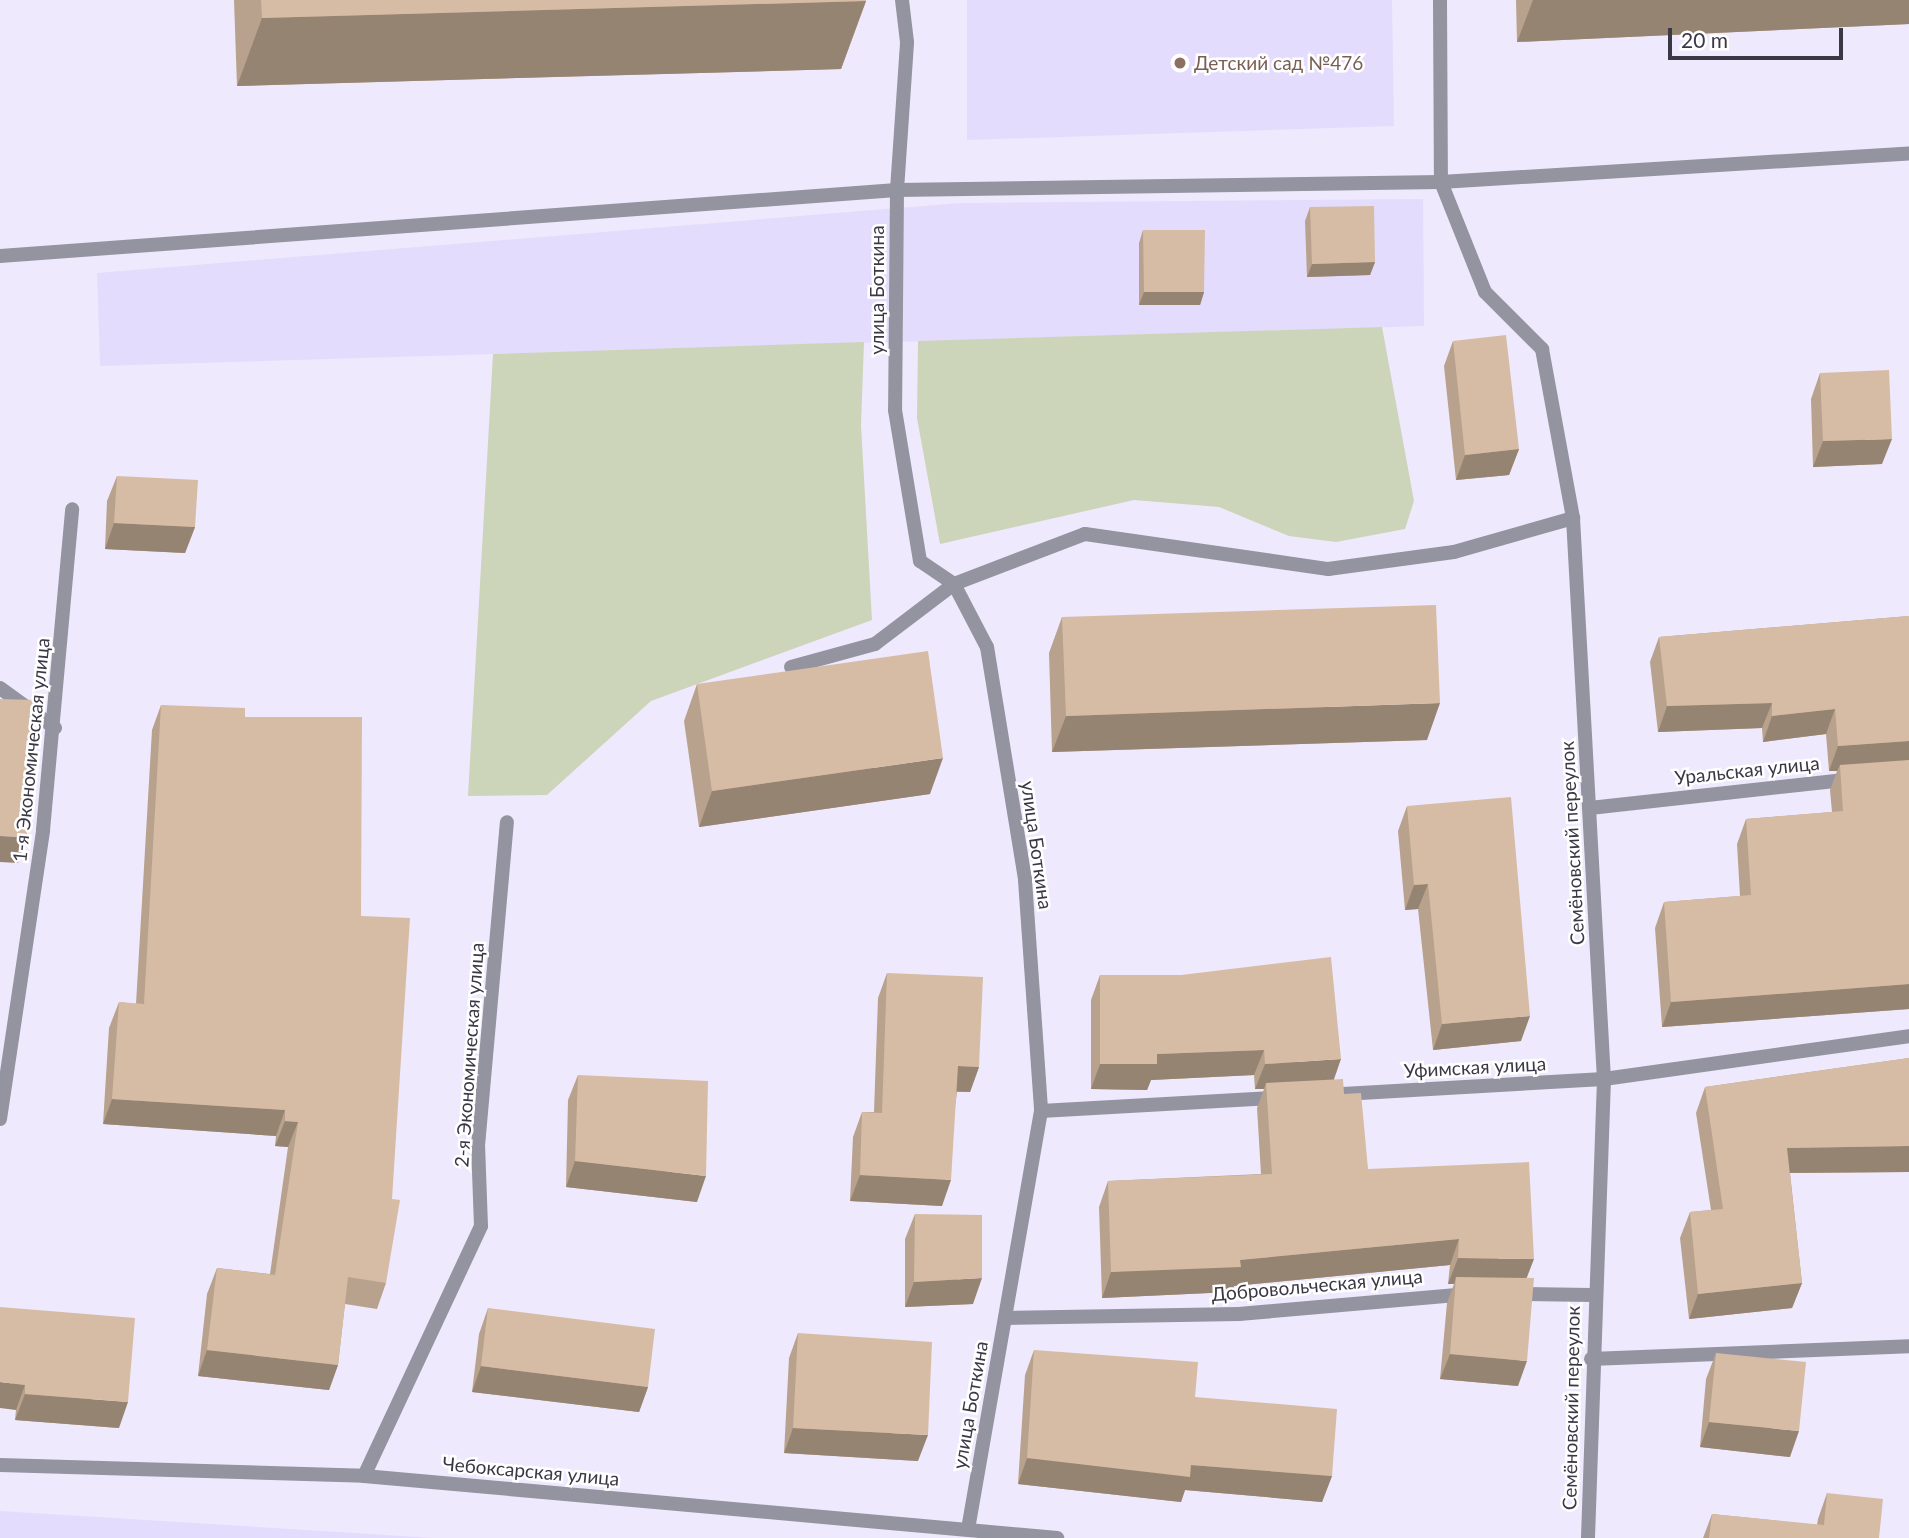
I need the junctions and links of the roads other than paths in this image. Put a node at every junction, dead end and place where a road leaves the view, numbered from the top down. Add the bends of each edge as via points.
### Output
1 (902, 0) edge
2 (1440, 0) edge
3 (1909, 153) edge
4 (1441, 182) junction
5 (897, 190) junction
6 (0, 256) edge
7 (72, 509) dead end
8 (1573, 518) junction
9 (954, 584) junction
10 (791, 667) dead end
11 (0, 688) edge
12 (55, 728) junction
13 (1868, 778) edge
14 (1590, 808) junction
15 (508, 822) dead end
16 (1909, 1036) edge
17 (1604, 1079) junction
18 (1329, 1095) edge
19 (1288, 1097) edge
20 (1041, 1111) junction
21 (0, 1119) edge
22 (1592, 1295) junction
23 (1005, 1318) junction
24 (1909, 1346) edge
25 (1591, 1359) junction
26 (0, 1465) edge
27 (364, 1476) junction
28 (968, 1528) junction
29 (1056, 1538) edge
30 (1588, 1538) edge

1 - 5 street, улица Боткина via 907,41
2 - 4 street
3 - 4 street
4 - 5 street
4 - 8 street, Семёновский переулок via 1485,292 1542,349
5 - 6 street
5 - 9 street, улица Боткина via 895,410 920,561
7 - 12 street, 1-я Экономическая улица
8 - 9 street via 1454,552 1328,569 1085,534
8 - 14 street, Семёновский переулок
9 - 10 street via 874,644
9 - 20 street, улица Боткина via 987,647 1025,880
11 - 12 street
12 - 21 street, 1-я Экономическая улица
13 - 14 street, Уральская улица via 1720,789
14 - 17 street, Семёновский переулок
15 - 27 street, 2-я Экономическая улица via 478,1146 481,1226
16 - 17 street, Уфимская улица
17 - 18 street, Уфимская улица
17 - 22 street, Семёновский переулок
19 - 20 street
20 - 23 street, улица Боткина
22 - 23 street, Добровольческая улица via 1426,1293 1238,1314
22 - 25 street, Семёновский переулок
23 - 28 street, улица Боткина
24 - 25 street
25 - 30 street, Семёновский переулок
26 - 27 street, Чебоксарская улица
27 - 28 street, Чебоксарская улица
28 - 29 street, Чебоксарская улица

